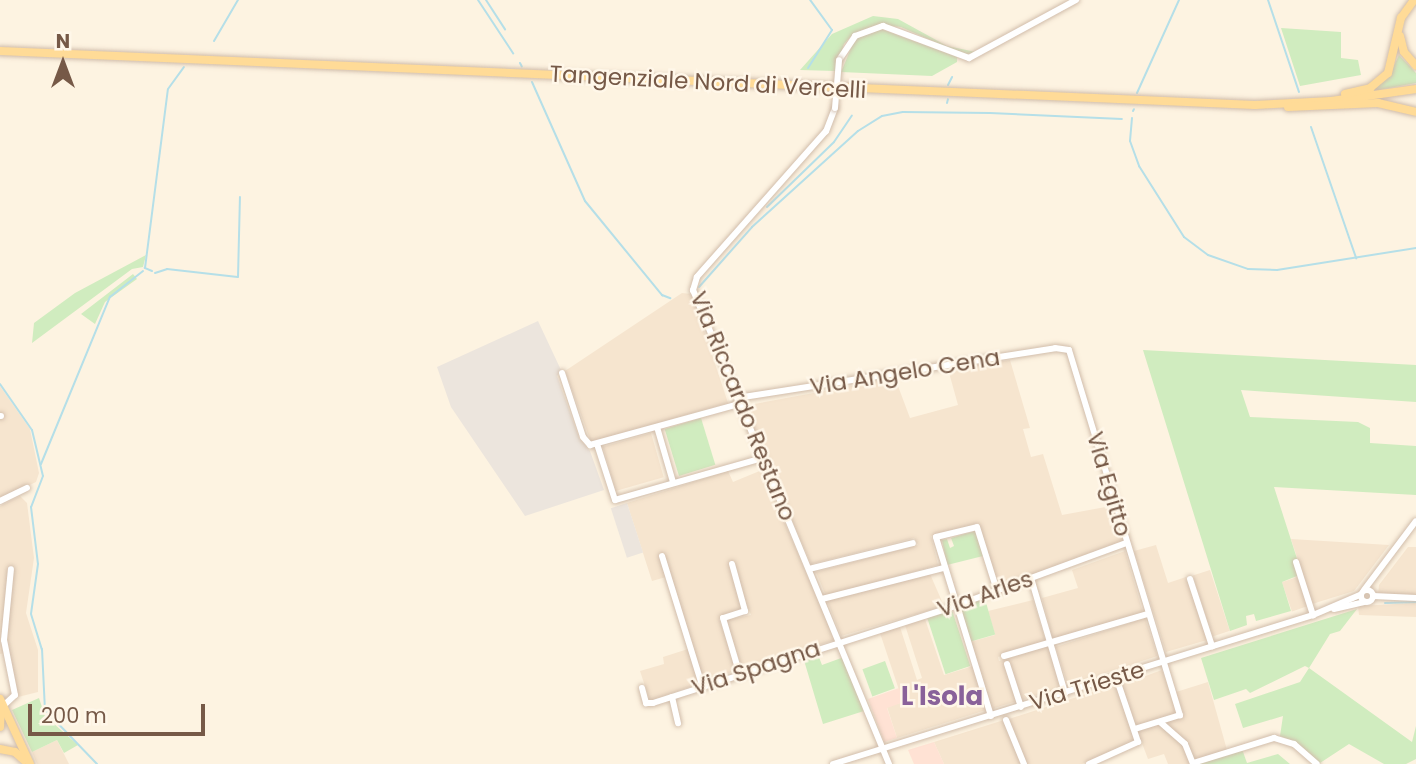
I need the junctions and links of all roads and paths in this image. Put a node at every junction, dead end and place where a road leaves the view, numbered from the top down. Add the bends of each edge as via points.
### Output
1 (1076, 0) edge
2 (1414, 0) edge
3 (1400, 26) junction
4 (0, 51) edge
5 (1416, 66) edge
6 (1416, 89) edge
7 (1279, 104) junction
8 (1255, 105) junction
9 (1416, 112) edge
10 (1072, 354) joint
11 (562, 373) dead end
12 (738, 401) junction
13 (657, 427) junction
14 (597, 444) junction
15 (762, 458) junction
16 (673, 482) junction
17 (27, 488) dead end
18 (0, 501) edge
19 (1416, 521) edge
20 (913, 543) dead end
21 (1126, 543) junction
22 (663, 556) dead end
23 (1296, 562) dead end
24 (732, 564) dead end
25 (944, 568) junction
26 (11, 569) dead end
27 (809, 569) junction
28 (1379, 572) junction
29 (1031, 578) junction
30 (1190, 579) dead end
31 (997, 590) junction
32 (1362, 592) junction
33 (1373, 594) junction
34 (1416, 598) edge
35 (822, 599) junction
36 (1365, 602) junction
37 (955, 606) junction
38 (1329, 610) junction
39 (1148, 614) junction
40 (1313, 615) junction
41 (2, 619) edge
42 (841, 640) junction
43 (1050, 643) junction
44 (1212, 646) junction
45 (1004, 656) dead end
46 (1163, 662) junction
47 (1007, 664) dead end
48 (739, 672) junction
49 (1116, 677) junction
50 (702, 685) junction
51 (642, 688) dead end
52 (1065, 693) junction
53 (671, 697) junction
54 (1, 704) edge
55 (1021, 707) junction
56 (991, 716) junction
57 (1006, 720) dead end
58 (1160, 722) junction
59 (678, 723) dead end
60 (0, 728) edge
61 (1135, 729) junction
62 (12, 730) junction
63 (16, 741) junction
64 (4, 749) edge
65 (881, 749) junction
66 (29, 764) edge
67 (833, 764) edge
68 (889, 764) edge
69 (1024, 764) edge
70 (1089, 764) edge
71 (1193, 764) edge
72 (1317, 764) edge

1 - 12 street, Via Riccardo Restano, bridge via 969,58 883,26 855,36 839,60 835,108 826,131 693,284
2 - 3 main road
3 - 5 main road via 1404,52
3 - 8 main road via 1392,66 1377,84 1339,95
4 - 8 main road, Tangenziale Nord di Vercelli
6 - 7 main road, Tangenziale Nord di Vercelli
7 - 8 main road, Tangenziale Nord di Vercelli
7 - 9 main road via 1299,109 1378,103
10 - 12 street, Via Angelo Cena via 1055,348
10 - 21 street, Via Egitto
11 - 14 street via 583,437 590,445
12 - 13 street, Via Angelo Cena
12 - 15 street, Via Riccardo Restano
13 - 14 street, Via Angelo Cena
13 - 16 street
14 - 16 street via 615,500
15 - 16 street
15 - 27 street, Via Riccardo Restano
17 - 18 street
19 - 28 street
20 - 27 street
21 - 29 street, Via Arles
21 - 39 street, Via Egitto
22 - 50 street
23 - 40 street
24 - 48 street via 746,611 723,618
25 - 31 street via 936,537 977,527
25 - 35 street
25 - 37 street
26 - 41 street via 10,610
27 - 35 street, Via Riccardo Restano
28 - 32 street
28 - 33 street
29 - 31 street, Via Arles
29 - 43 street
30 - 44 street
31 - 37 street, Via Arles
32 - 33 street
32 - 36 street
32 - 38 street
33 - 34 street
33 - 36 street
35 - 42 street, Via Riccardo Restano
36 - 38 street
37 - 42 street, Via Arles
37 - 56 street
38 - 40 street, Via Trieste
39 - 43 street
39 - 46 street, Via Egitto
40 - 44 street, Via Trieste
41 - 54 street via 15,695
42 - 48 street, Via Spagna
42 - 65 street, Via Riccardo Restano
43 - 45 street
43 - 52 street
44 - 46 street, Via Trieste
46 - 49 street, Via Trieste
46 - 58 street, Via Egitto via 1180,715
47 - 55 street
48 - 50 street, Via Spagna
49 - 52 street, Via Trieste
49 - 61 street
50 - 53 street, Via Spagna
51 - 53 street, Via Spagna via 646,704
52 - 55 street, Via Trieste
53 - 59 street, Via Spagna
54 - 60 main road
54 - 62 main road
55 - 56 street, Via Trieste
56 - 65 street, Via Trieste
57 - 69 street
58 - 61 street
58 - 71 street via 1185,744
60 - 62 main road
61 - 70 street via 1138,742
62 - 63 main road
63 - 64 main road
63 - 66 main road
64 - 66 main road
65 - 67 street, Via Trieste
65 - 68 street, Via Riccardo Restano
71 - 72 street via 1274,738 1294,744

